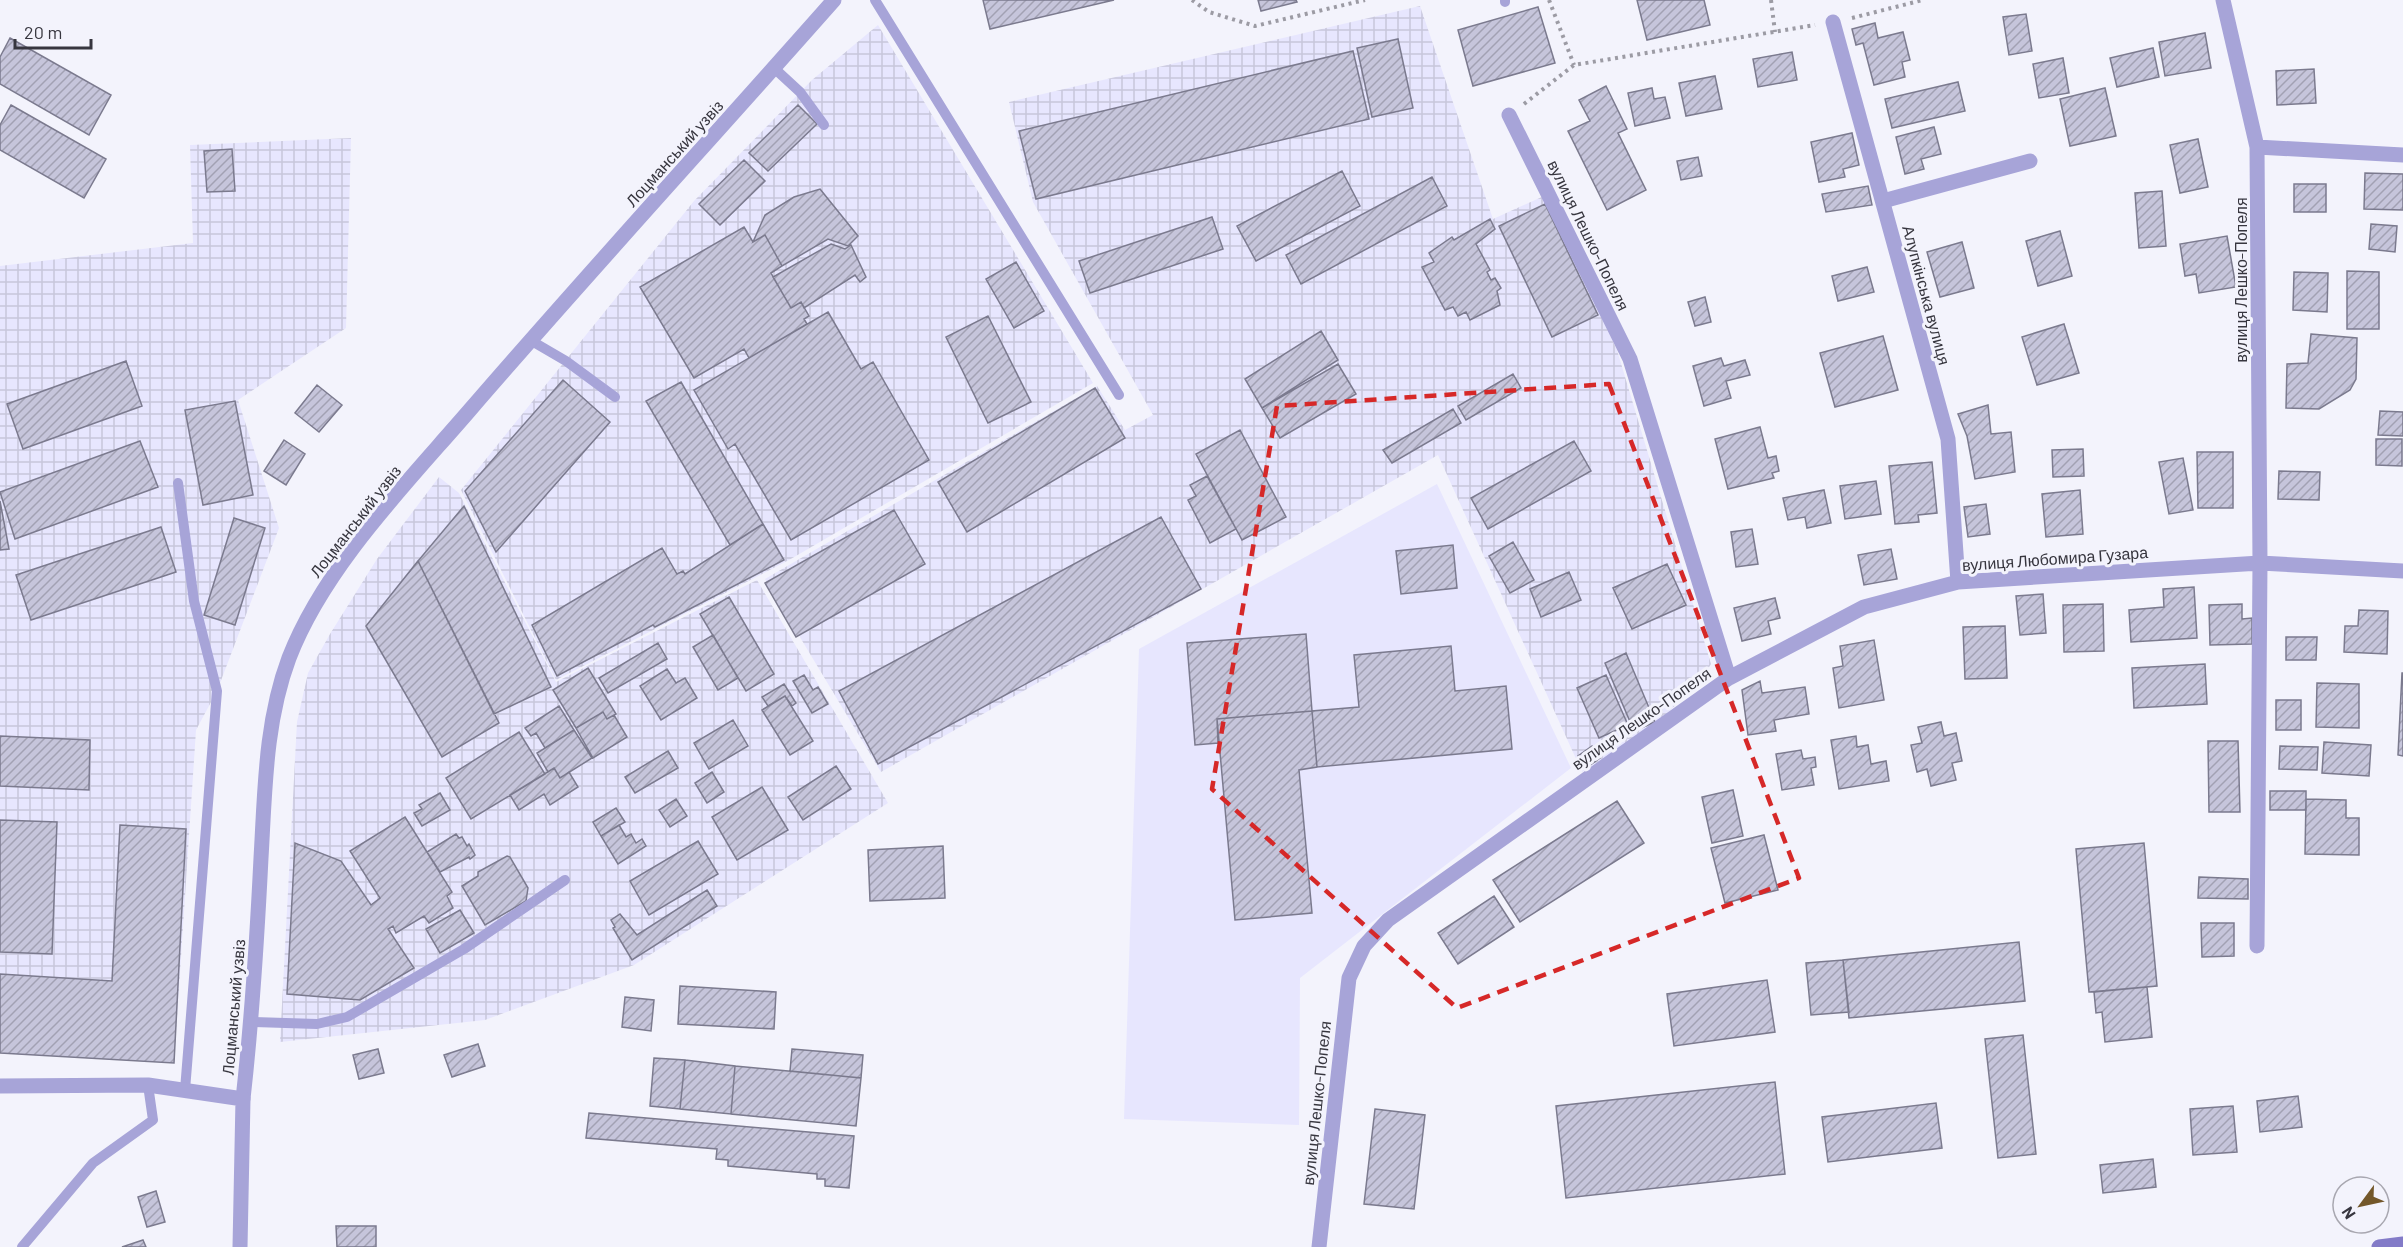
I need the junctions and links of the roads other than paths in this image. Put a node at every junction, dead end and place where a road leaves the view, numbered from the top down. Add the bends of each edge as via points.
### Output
1 (834, 0) edge
2 (875, 0) edge
3 (2223, 0) edge
4 (1833, 22) road end
5 (774, 68) junction
6 (1509, 115) road end
7 (824, 125) dead end
8 (2257, 147) junction
9 (2403, 155) edge
10 (2031, 161) dead end
11 (1883, 201) junction
12 (530, 340) junction
13 (1119, 395) dead end
14 (615, 397) dead end
15 (178, 483) dead end
16 (2260, 563) junction
17 (2403, 571) edge
18 (1958, 582) junction
19 (1729, 678) junction
20 (565, 880) dead end
21 (2257, 946) dead end
22 (252, 1022) junction
23 (148, 1085) junction
24 (0, 1086) edge
25 (185, 1090) junction
26 (243, 1099) junction
27 (2403, 1244) edge
28 (22, 1247) edge
29 (240, 1247) edge
30 (1319, 1247) edge
31 (2379, 1247) edge

1 - 5 street, Лоцманський узвіз
2 - 13 lane
3 - 8 street, вулиця Лешко-Попеля
4 - 11 street, Алупкінська вулиця
5 - 7 lane via 800,92
5 - 12 street, Лоцманський узвіз
6 - 19 street, вулиця Лешко-Попеля via 1630,358
8 - 9 street
8 - 16 street, вулиця Лешко-Попеля
10 - 11 street
11 - 18 street, Алупкінська вулиця via 1948,439
12 - 14 lane
12 - 22 street, Лоцманський узвіз via 388,505 331,578 289,659 274,710 267,756
15 - 25 lane via 194,601 218,691
16 - 17 street, вулиця Любомира Гузара
16 - 18 street, вулиця Любомира Гузара
16 - 21 street
18 - 19 street, вулиця Любомира Гузара via 1864,607
19 - 30 street, вулиця Лешко-Попеля via 1388,920 1364,946 1348,978
20 - 22 lane via 464,949 347,1017 317,1024
22 - 26 street, Лоцманський узвіз
23 - 24 street
23 - 25 street
23 - 28 lane via 153,1120 93,1163
25 - 26 street
26 - 29 street, Лоцманський узвіз
27 - 31 main road

